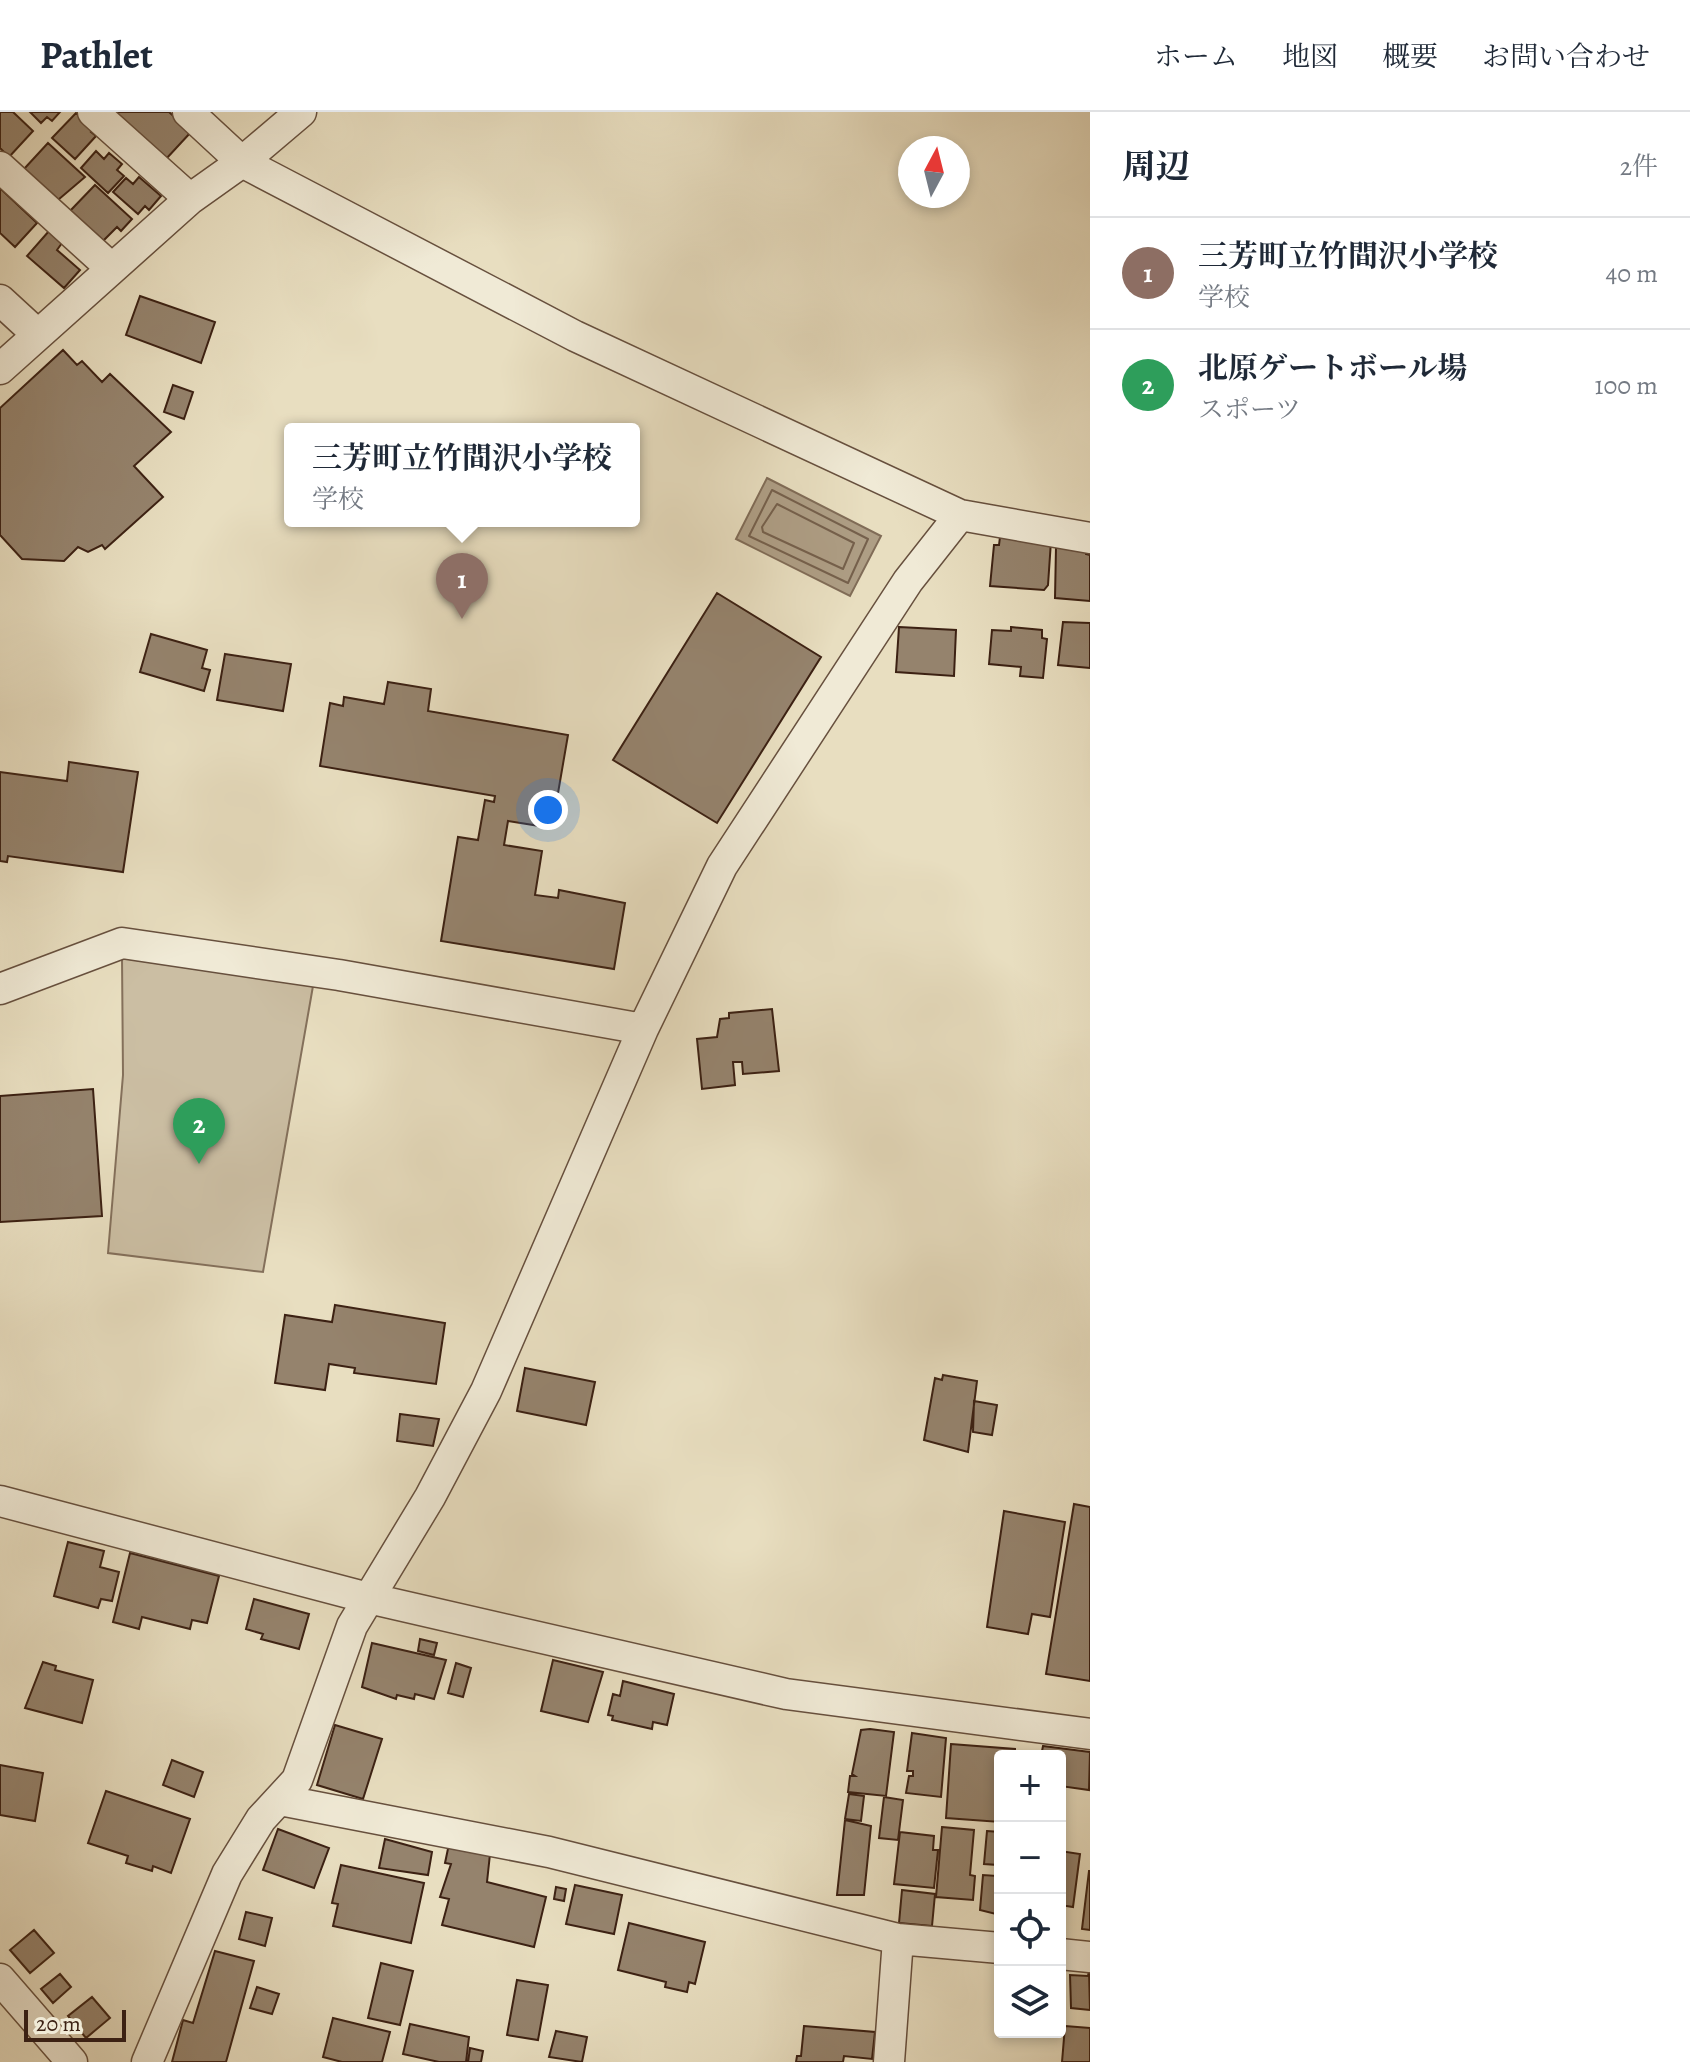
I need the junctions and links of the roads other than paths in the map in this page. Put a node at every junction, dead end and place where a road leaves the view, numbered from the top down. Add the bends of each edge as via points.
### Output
1 (93, 112) edge
2 (188, 112) edge
3 (301, 112) edge
4 (242, 162) junction
5 (0, 167) edge
6 (190, 199) junction
7 (111, 268) junction
8 (0, 300) edge
9 (37, 334) junction
10 (0, 369) edge
11 (960, 515) junction
12 (1090, 538) edge
13 (0, 989) edge
14 (643, 1029) junction
15 (0, 1501) edge
16 (368, 1598) junction
17 (1090, 1734) edge
18 (280, 1800) junction
19 (898, 1939) junction
20 (994, 1947) edge
21 (1066, 1955) edge
22 (1090, 1957) edge
23 (0, 1979) edge
24 (72, 2062) edge
25 (147, 2062) edge
26 (889, 2062) edge

1 - 6 street
2 - 4 street
3 - 4 street
4 - 6 street
4 - 11 street via 575,336
5 - 7 street
6 - 7 street
7 - 9 street
8 - 9 street
9 - 10 street
11 - 12 street
11 - 14 street via 908,581 722,866
13 - 14 street via 122,943
14 - 16 street via 486,1391
15 - 16 street
16 - 17 street via 786,1694
16 - 18 street via 352,1626 297,1780
18 - 19 street via 549,1852
18 - 25 street via 261,1819 227,1874
19 - 20 street
19 - 26 street
21 - 22 street
23 - 24 street

